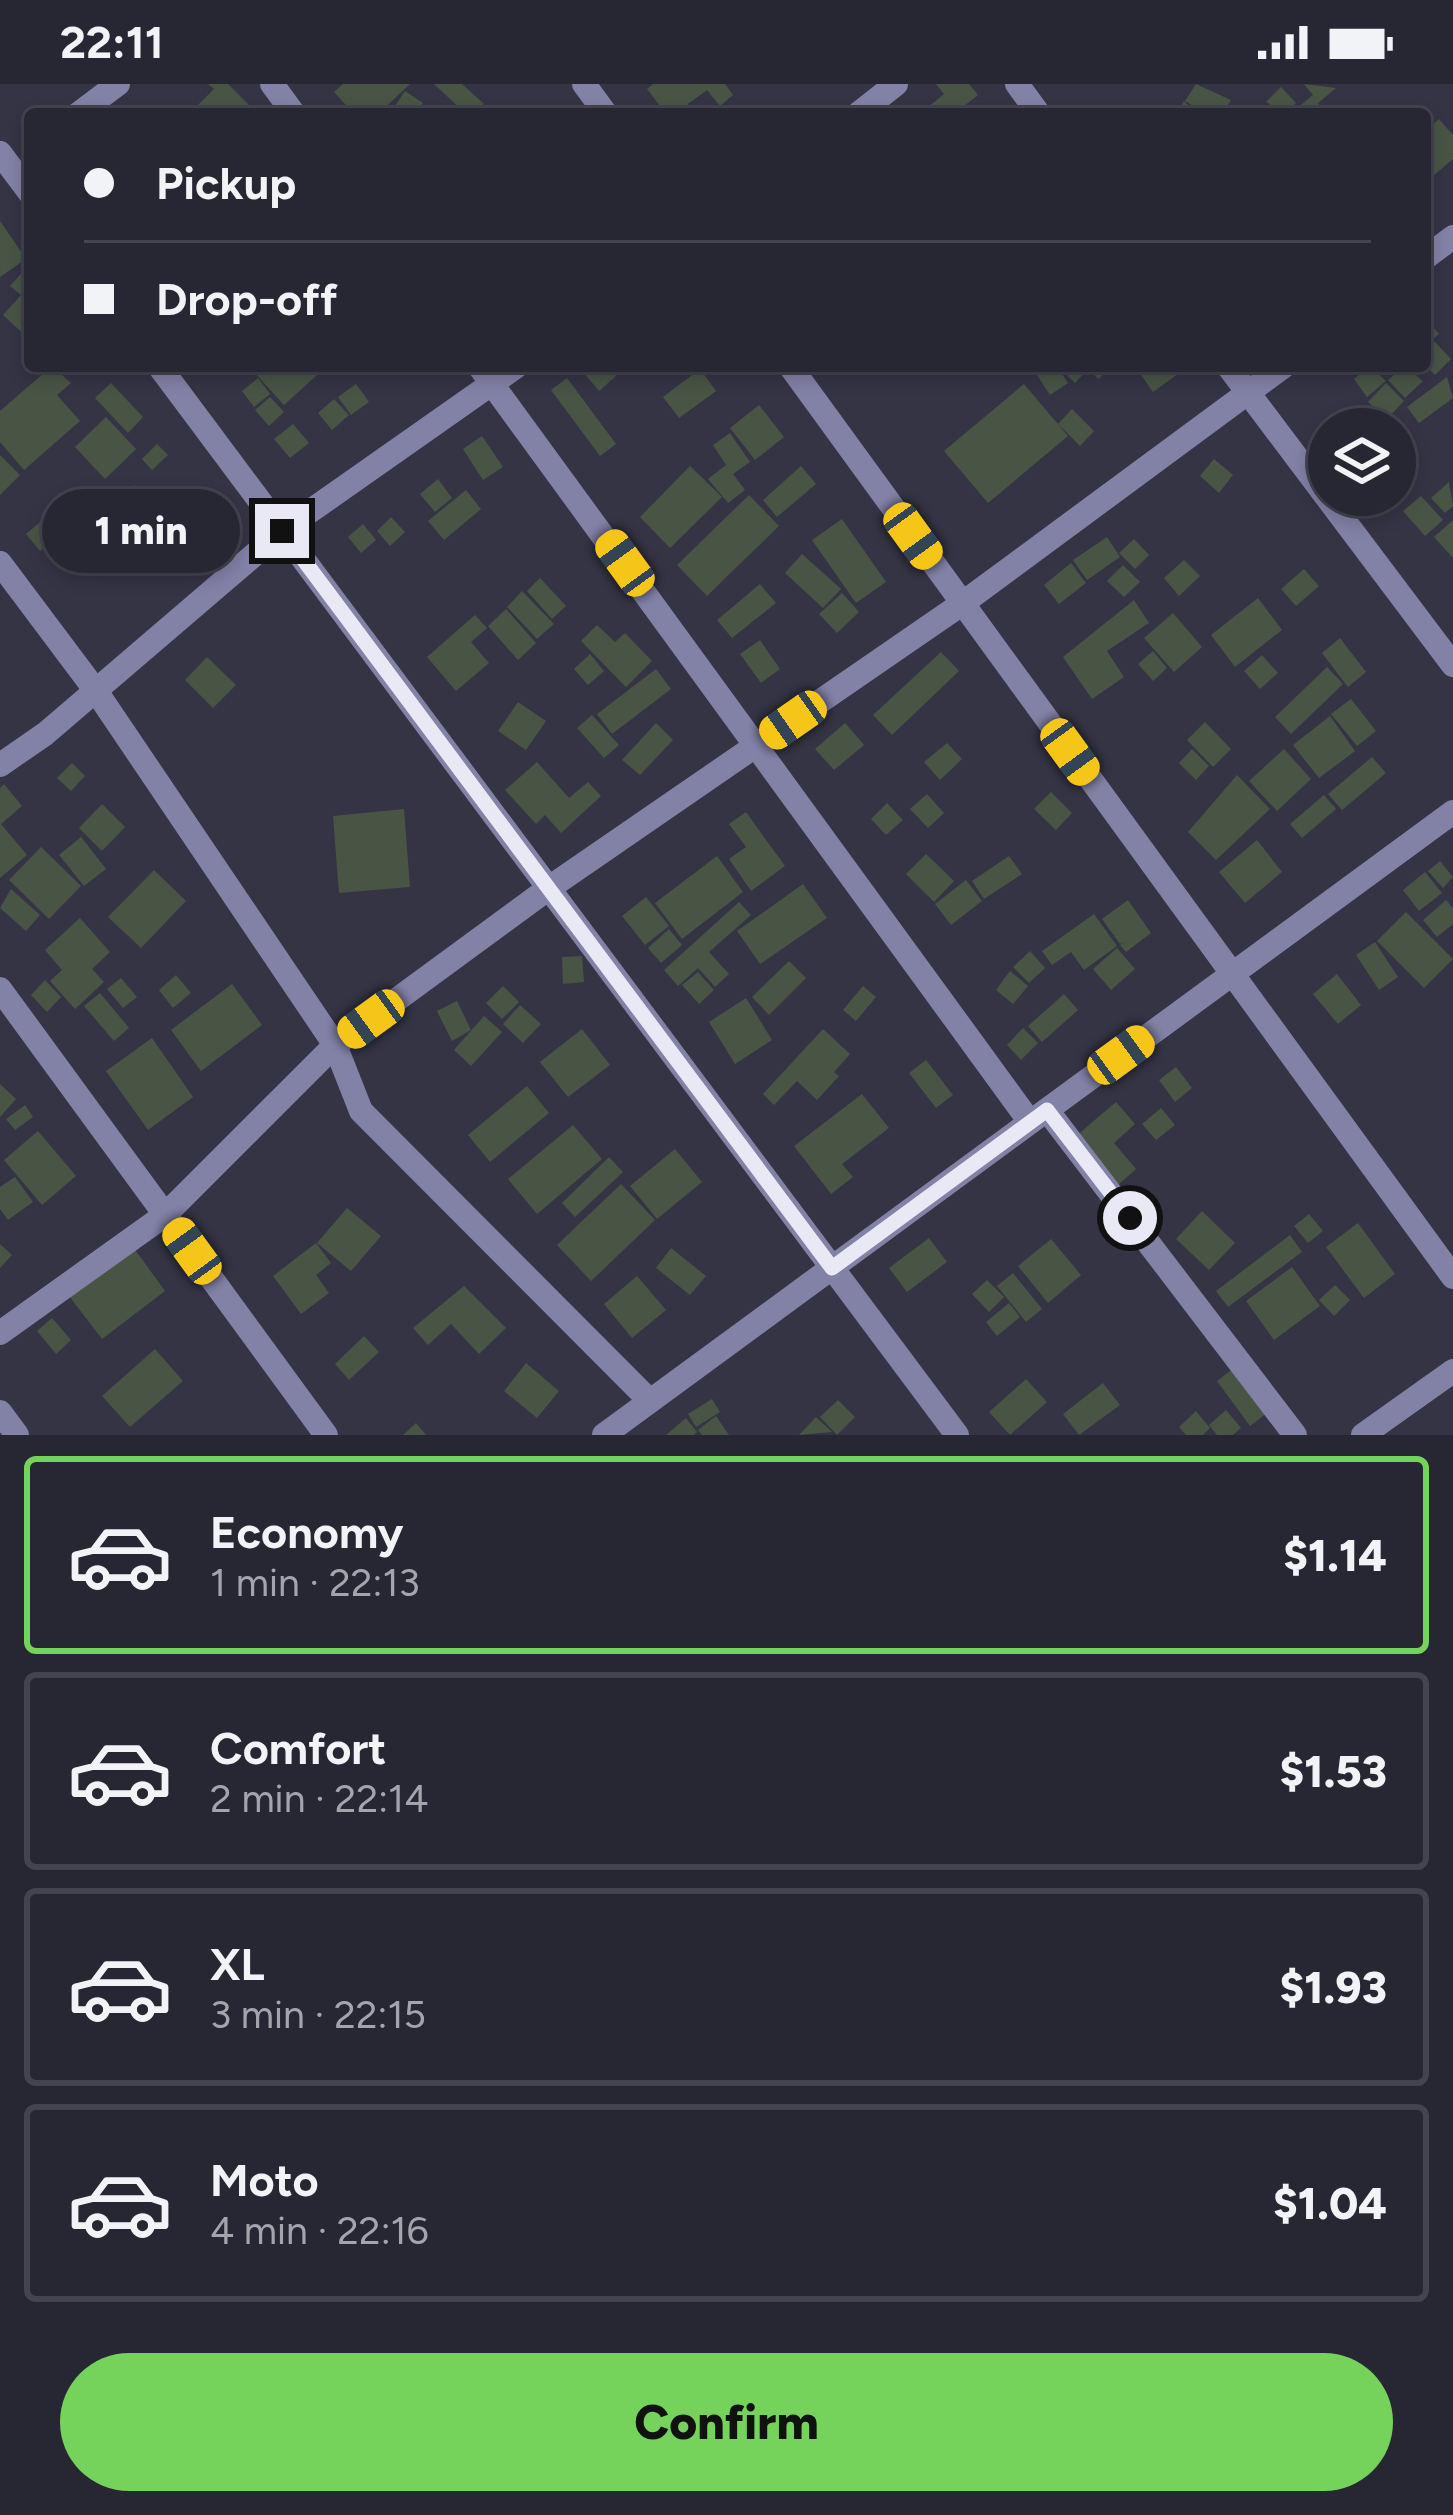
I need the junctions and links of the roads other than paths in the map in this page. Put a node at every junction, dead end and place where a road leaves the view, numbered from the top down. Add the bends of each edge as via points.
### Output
1 (118, 84) edge
2 (896, 84) edge
3 (1017, 84) edge
4 (86, 108) edge
5 (866, 108) edge
6 (1035, 108) edge
7 (163, 372) edge
8 (794, 372) edge
9 (1233, 372) edge
10 (1276, 372) edge
11 (486, 375) edge
12 (1249, 393) junction
13 (282, 531) junction
14 (0, 563) edge
15 (962, 603) junction
16 (1453, 665) edge
17 (96, 691) junction
18 (759, 744) junction
19 (0, 765) edge
20 (1453, 812) edge
21 (549, 888) junction
22 (1232, 974) junction
23 (0, 989) edge
24 (335, 1045) junction
25 (1039, 1116) junction
26 (165, 1214) junction
27 (832, 1268) junction
28 (1453, 1277) edge
29 (0, 1333) edge
30 (1453, 1371) edge
31 (650, 1401) junction
32 (0, 1412) edge
33 (16, 1435) edge
34 (326, 1435) edge
35 (604, 1435) edge
36 (957, 1435) edge
37 (1295, 1435) edge
38 (1363, 1435) edge

1 - 4 street
2 - 5 street
3 - 6 street
7 - 13 street
8 - 15 street
9 - 12 street
10 - 12 street
11 - 13 street
11 - 18 street
12 - 15 street
12 - 16 street
13 - 17 street
13 - 21 street
14 - 17 street
15 - 18 street
15 - 22 street
17 - 19 street
17 - 24 street
18 - 21 street
18 - 25 street
20 - 22 street
21 - 24 street
21 - 27 street
22 - 25 street
22 - 28 street
23 - 26 street
24 - 26 street
24 - 31 street via 361,1111
25 - 27 street
25 - 37 street
26 - 29 street
26 - 34 street
27 - 31 street
27 - 36 street
30 - 38 street
31 - 35 street
32 - 33 street

